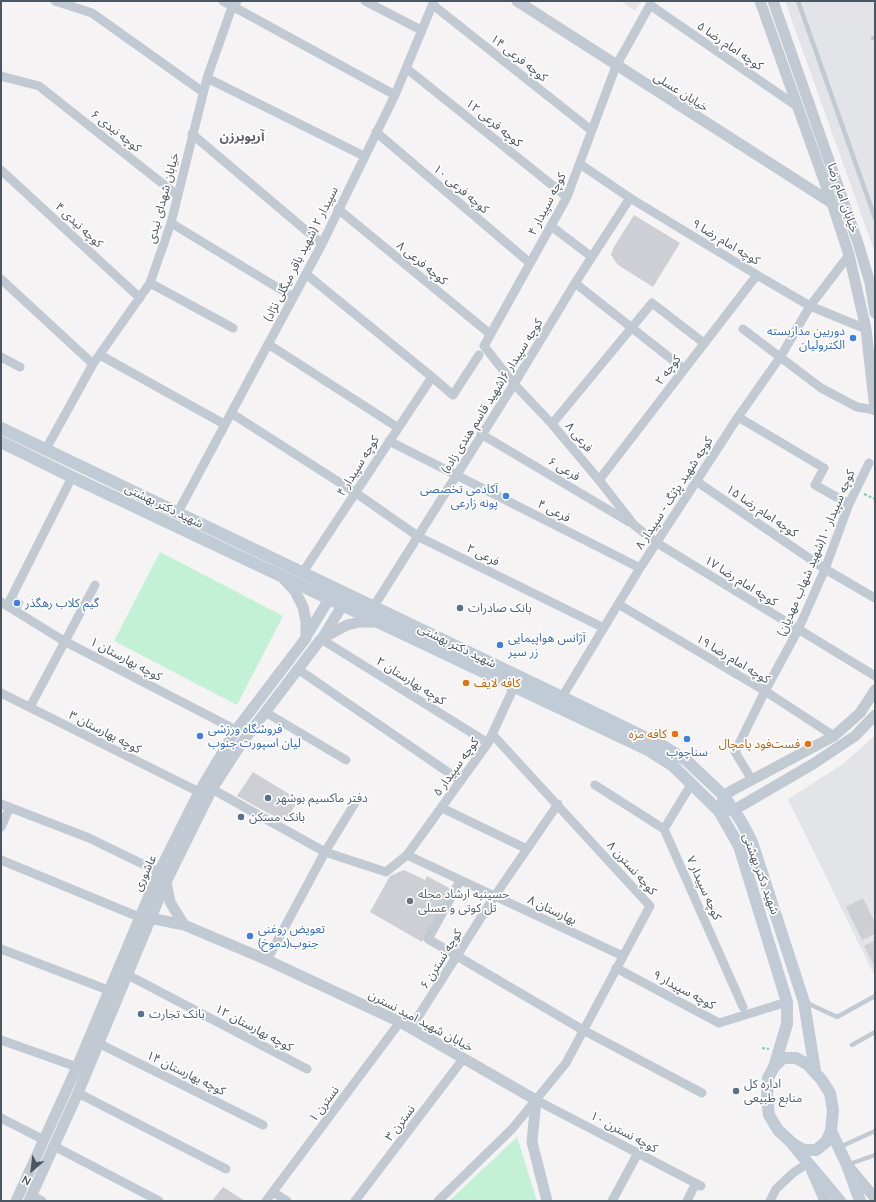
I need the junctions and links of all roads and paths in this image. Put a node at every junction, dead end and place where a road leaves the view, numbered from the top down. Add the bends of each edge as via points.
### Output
1 (55, 1) edge
2 (223, 1) edge
3 (365, 1) edge
4 (517, 1) edge
5 (760, 1) edge
6 (773, 1) edge
7 (798, 1) edge
8 (434, 3) edge
9 (235, 4) edge
10 (650, 5) joint
11 (422, 30) junction
12 (616, 66) junction
13 (406, 68) junction
14 (1, 76) edge
15 (207, 78) junction
16 (203, 92) junction
17 (394, 95) junction
18 (798, 107) junction
19 (591, 130) junction
20 (376, 132) junction
21 (192, 134) junction
22 (364, 156) junction
23 (580, 164) junction
24 (1, 170) edge
25 (177, 196) junction
26 (567, 197) junction
27 (630, 198) junction
28 (832, 203) junction
29 (338, 209) junction
30 (875, 218) edge
31 (171, 222) junction
32 (551, 226) junction
33 (322, 244) junction
34 (592, 256) junction
35 (848, 256) junction
36 (530, 263) junction
37 (306, 274) junction
38 (757, 275) junction
39 (1, 279) edge
40 (150, 283) junction
41 (575, 283) junction
42 (293, 297) junction
43 (140, 298) junction
44 (810, 306) junction
45 (875, 313) edge
46 (233, 328) dead end
47 (632, 329) junction
48 (742, 329) dead end
49 (866, 329) junction
50 (490, 334) junction
51 (704, 343) junction
52 (268, 344) junction
53 (484, 346) joint
54 (100, 355) junction
55 (479, 355) dead end
56 (781, 356) junction
57 (1, 358) edge
58 (93, 364) junction
59 (20, 367) dead end
60 (684, 369) junction
61 (432, 377) junction
62 (514, 384) junction
63 (875, 410) edge
64 (231, 413) junction
65 (738, 416) junction
66 (224, 424) junction
67 (552, 424) junction
68 (397, 427) junction
69 (1, 428) edge
70 (482, 434) junction
71 (389, 441) junction
72 (1, 442) edge
73 (46, 449) junction
74 (869, 463) dead end
75 (456, 475) junction
76 (72, 478) junction
77 (599, 480) junction
78 (696, 481) junction
79 (856, 490) junction
80 (356, 493) junction
81 (875, 499) edge
82 (849, 504) junction
83 (178, 512) junction
84 (634, 525) junction
85 (419, 537) junction
86 (657, 543) junction
87 (640, 568) junction
88 (825, 569) junction
89 (303, 572) junction
90 (281, 577) junction
91 (95, 585) dead end
92 (342, 591) junction
93 (875, 598) edge
94 (329, 599) junction
95 (4, 604) edge
96 (618, 604) junction
97 (342, 606) junction
98 (374, 606) junction
99 (376, 622) junction
100 (604, 628) junction
101 (798, 630) junction
102 (322, 639) junction
103 (64, 641) junction
104 (303, 642) junction
105 (311, 654) junction
106 (299, 670) junction
107 (875, 676) edge
108 (514, 687) junction
109 (875, 690) edge
110 (765, 691) junction
111 (1, 693) edge
112 (562, 697) junction
113 (30, 707) junction
114 (265, 712) junction
115 (875, 715) edge
116 (236, 730) junction
117 (492, 734) junction
118 (834, 736) junction
119 (488, 743) junction
120 (805, 751) junction
121 (346, 760) dead end
122 (814, 764) junction
123 (752, 780) junction
124 (461, 781) junction
125 (692, 783) junction
126 (595, 785) dead end
127 (212, 789) junction
128 (199, 792) junction
129 (724, 796) junction
130 (355, 803) dead end
131 (1, 804) edge
132 (558, 804) junction
133 (10, 807) junction
134 (442, 808) junction
135 (734, 810) junction
136 (719, 811) junction
137 (1, 827) edge
138 (664, 828) junction
139 (527, 849) junction
140 (325, 852) junction
141 (407, 855) junction
142 (1, 860) edge
143 (159, 872) junction
144 (460, 881) junction
145 (166, 882) junction
146 (494, 897) junction
147 (145, 917) junction
148 (184, 925) junction
149 (1, 949) edge
150 (458, 956) junction
151 (623, 956) junction
152 (267, 960) junction
153 (616, 968) junction
154 (126, 974) junction
155 (108, 990) junction
156 (875, 996) edge
157 (787, 1002) junction
158 (804, 1002) junction
159 (743, 1007) dead end
160 (400, 1022) junction
161 (411, 1028) junction
162 (583, 1030) junction
163 (875, 1032) edge
164 (1, 1040) edge
165 (98, 1043) junction
166 (852, 1045) dead end
167 (463, 1058) junction
168 (774, 1066) junction
169 (77, 1067) junction
170 (307, 1069) dead end
171 (815, 1072) junction
172 (78, 1093) junction
173 (702, 1093) dead end
174 (536, 1100) junction
175 (1, 1118) edge
176 (264, 1125) dead end
177 (831, 1131) junction
178 (875, 1131) edge
179 (49, 1143) junction
180 (793, 1144) junction
181 (838, 1148) junction
182 (638, 1153) junction
183 (875, 1154) edge
184 (808, 1163) junction
185 (847, 1164) junction
186 (226, 1169) dead end
187 (273, 1192) junction
188 (30, 1198) edge
189 (875, 1198) edge
190 (16, 1201) edge
191 (42, 1201) edge
192 (159, 1201) edge
193 (266, 1201) edge
194 (287, 1201) edge
195 (356, 1201) edge
196 (438, 1201) edge
197 (547, 1201) edge
198 (612, 1201) edge
199 (687, 1201) edge
200 (770, 1201) edge
201 (824, 1201) edge
202 (840, 1201) edge
203 (860, 1201) edge

1 - 16 street via 92,13
2 - 9 street
3 - 11 street
4 - 12 street, خیابان عسلی
5 - 18 street, خیابان امام رضا
6 - 45 street, خیابان امام رضا via 858,242 870,283
7 - 30 lane
8 - 11 street, سپیدار ۲ (شهید باقر میگلی نژاد)
8 - 19 street, کوچه فرعی ۱۴
9 - 15 street, خیابان شهدای نیدی
9 - 17 street via 316,53
10 - 12 street, کوچه سپیدار ۴
10 - 18 street, کوچه امام رضا ۵
11 - 13 street, سپیدار ۲ (شهید باقر میگلی نژاد)
12 - 19 street, کوچه سپیدار ۴
12 - 28 street, خیابان عسلی
13 - 17 street, سپیدار ۲ (شهید باقر میگلی نژاد)
13 - 26 street, کوچه فرعی ۱۲
14 - 25 street, کوچه نیدی ۶ via 39,86
15 - 16 street, خیابان شهدای نیدی
15 - 22 street
16 - 21 street, خیابان شهدای نیدی
17 - 20 street, سپیدار ۲ (شهید باقر میگلی نژاد)
18 - 28 street, خیابان امام رضا
19 - 23 street, کوچه سپیدار ۴
20 - 22 street, سپیدار ۲ (شهید باقر میگلی نژاد)
20 - 36 street, کوچه فرعی ۱۰
21 - 25 street, خیابان شهدای نیدی
21 - 33 street
22 - 29 street, سپیدار ۲ (شهید باقر میگلی نژاد)
23 - 26 street, کوچه سپیدار ۴
23 - 27 street, کوچه امام رضا ۹
24 - 43 street, کوچه نیدی ۴
25 - 31 street, خیابان شهدای نیدی
26 - 32 street, کوچه سپیدار ۴
27 - 34 street, کوچه سپیدار ۶(شهید قاسم هندی زاده)
27 - 38 street, کوچه امام رضا ۹
28 - 35 street, خیابان امام رضا
29 - 33 street, سپیدار ۲ (شهید باقر میگلی نژاد)
29 - 50 street, کوچه فرعی ۸
31 - 40 street, خیابان شهدای نیدی
31 - 42 street
32 - 34 street
32 - 36 street, کوچه سپیدار ۴
33 - 37 street, سپیدار ۲ (شهید باقر میگلی نژاد)
34 - 41 street, کوچه سپیدار ۶(شهید قاسم هندی زاده)
35 - 44 street, کوچه شهید پژنگ - سپیدار ۸
35 - 49 street, خیابان امام رضا
36 - 50 street, کوچه سپیدار ۴
37 - 42 street, سپیدار ۲ (شهید باقر میگلی نژاد)
37 - 61 street
38 - 44 street, کوچه امام رضا ۹
38 - 51 street, کوچه ۲
39 - 58 street
40 - 43 street, خیابان شهدای نیدی
40 - 46 street
41 - 47 street
41 - 62 street, کوچه سپیدار ۶(شهید قاسم هندی زاده)
42 - 52 street, سپیدار ۲ (شهید باقر میگلی نژاد)
43 - 54 street, خیابان شهدای نیدی
44 - 49 street, کوچه امام رضا ۹
44 - 56 street, کوچه شهید پژنگ - سپیدار ۸
47 - 51 street via 652,303
47 - 60 street
47 - 67 street
48 - 56 street
49 - 63 street, خیابان امام رضا
50 - 53 street, کوچه سپیدار ۴
51 - 60 street, کوچه ۲
52 - 64 street, سپیدار ۲ (شهید باقر میگلی نژاد)
52 - 68 street
53 - 62 street, فرعی ۸
54 - 58 street, خیابان شهدای نیدی
54 - 66 street
55 - 61 street via 453,395
56 - 63 street via 822,388 857,406
56 - 65 street, کوچه شهید پژنگ - سپیدار ۸
57 - 59 street
58 - 73 street, خیابان شهدای نیدی
60 - 77 street, کوچه ۲
61 - 68 street, کوچه سپیدار ۴
62 - 67 street, فرعی ۸
62 - 70 street, کوچه سپیدار ۶(شهید قاسم هندی زاده)
64 - 66 street, سپیدار ۲ (شهید باقر میگلی نژاد)
64 - 80 street, فرعی ۲
65 - 78 street, کوچه شهید پژنگ - سپیدار ۸
65 - 82 street via 824,468 815,485
66 - 83 street, سپیدار ۲ (شهید باقر میگلی نژاد)
67 - 77 street, فرعی ۸
68 - 71 street, کوچه سپیدار ۴
69 - 73 main road, شهید دکتر بهشتی
70 - 75 street, کوچه سپیدار ۶(شهید قاسم هندی زاده)
70 - 84 street, فرعی ۶
71 - 75 street, فرعی ۴
71 - 80 street, کوچه سپیدار ۴
72 - 76 main road, شهید دکتر بهشتی
73 - 83 main road, شهید دکتر بهشتی
74 - 79 street, کوچه سپیدار ۱۰(شهید شهاب مهدیان)
75 - 85 street, کوچه سپیدار ۶(شهید قاسم هندی زاده)
75 - 87 street, فرعی ۴
76 - 90 main road, شهید دکتر بهشتی
76 - 95 street
77 - 84 street, فرعی ۸
78 - 86 street, کوچه شهید پژنگ - سپیدار ۸
78 - 88 street, کوچه امام رضا ۱۵
79 - 81 path
79 - 82 street, کوچه سپیدار ۱۰(شهید شهاب مهدیان)
80 - 85 street, فرعی ۲
80 - 89 street, کوچه سپیدار ۴
82 - 88 street, کوچه سپیدار ۱۰(شهید شهاب مهدیان)
83 - 89 main road, شهید دکتر بهشتی
84 - 86 street, فرعی ۸
85 - 98 street, کوچه سپیدار ۶(شهید قاسم هندی زاده)
85 - 100 street, فرعی ۲
86 - 87 street, کوچه شهید پژنگ - سپیدار ۸
86 - 101 street, کوچه امام رضا ۱۷
87 - 96 street, کوچه شهید پژنگ - سپیدار ۸
88 - 93 street, کوچه امام رضا ۱۵
88 - 101 street, کوچه سپیدار ۱۰(شهید شهاب مهدیان)
89 - 92 main road, شهید دکتر بهشتی
90 - 94 main road, شهید دکتر بهشتی
90 - 104 street via 295,591 303,607 306,621
91 - 103 street
92 - 94 street
92 - 97 street
92 - 98 main road, شهید دکتر بهشتی
94 - 97 main road, شهید دکتر بهشتی
94 - 104 street, عاشوری
95 - 103 street, کوچه بهارستان ۱
96 - 100 street, کوچه شهید پژنگ - سپیدار ۸
96 - 110 street, کوچه امام رضا ۱۹
97 - 99 main road, شهید دکتر بهشتی
97 - 102 street
98 - 112 main road, شهید دکتر بهشتی
99 - 102 street, عاشوری via 347,625
99 - 108 main road, شهید دکتر بهشتی
100 - 112 street, کوچه شهید پژنگ - سپیدار ۸
101 - 107 street, کوچه امام رضا ۱۷
101 - 110 street, کوچه سپیدار ۱۰(شهید شهاب مهدیان)
102 - 105 street, عاشوری
102 - 119 street, کوچه بهارستان ۲
103 - 113 street
103 - 116 street, کوچه بهارستان ۱
104 - 105 street
104 - 116 street, عاشوری
105 - 106 street, عاشوری
106 - 114 street, عاشوری
106 - 124 street
108 - 117 street, کوچه سپیدار ۵
108 - 125 main road, شهید دکتر بهشتی via 648,750 673,766
109 - 118 street via 860,713
110 - 118 street, کوچه امام رضا ۱۹
110 - 123 street, کوچه سپیدار ۱۰(شهید شهاب مهدیان) via 735,752
111 - 113 street, کوچه بهارستان ۳
112 - 129 main road, شهید دکتر بهشتی via 687,761
113 - 128 street, کوچه بهارستان ۳
114 - 121 street
114 - 127 street, عاشوری
115 - 122 street via 855,736
116 - 128 street, عاشوری
117 - 119 street, کوچه سپیدار ۵
117 - 132 street, کوچه نسترن ۸
118 - 120 street
119 - 124 street, کوچه سپیدار ۵
120 - 122 street
120 - 123 street
122 - 135 street
123 - 129 street
124 - 134 street, کوچه سپیدار ۵
125 - 136 main road, شهید دکتر بهشتی
125 - 138 street
126 - 138 street
127 - 140 street
127 - 145 street, عاشوری
128 - 143 street, عاشوری
129 - 135 main road, شهید دکتر بهشتی
129 - 136 street
130 - 140 street
131 - 133 street
132 - 139 street, کوچه نسترن ۶
132 - 151 street, کوچه نسترن ۸ via 650,906
133 - 137 street
133 - 143 street via 89,838
134 - 139 street
134 - 141 street, کوچه سپیدار ۵
135 - 136 street
135 - 158 main road, شهید دکتر بهشتی via 752,842
136 - 157 main road, شهید دکتر بهشتی via 739,846
138 - 159 street, کوچه سپیدار ۷
139 - 146 street, کوچه نسترن ۶
140 - 141 street, کوچه سپیدار ۵ via 386,872
140 - 152 street
141 - 144 street, بهارستان ۸
142 - 147 street
143 - 147 street, عاشوری
144 - 146 street, بهارستان ۸
144 - 150 street via 428,939
145 - 147 street, عاشوری
145 - 148 street via 170,902
146 - 150 street, کوچه نسترن ۶
146 - 151 street, بهارستان ۸
147 - 148 street, خیابان شهید امید نسترن
147 - 154 street, عاشوری
147 - 155 street, عاشوری
148 - 152 street, خیابان شهید امید نسترن
149 - 155 street
150 - 161 street, کوچه نسترن ۶
150 - 162 street
151 - 153 street, کوچه نسترن ۸
152 - 160 street, خیابان شهید امید نسترن
153 - 157 street, کوچه سپیدار ۹ via 719,1023
153 - 162 street, کوچه نسترن ۸
154 - 165 street, عاشوری
154 - 170 street, کوچه بهارستان ۱۲
155 - 169 street, عاشوری
156 - 158 lane via 837,1017
157 - 168 main road, شهید دکتر بهشتی via 786,1024
158 - 171 main road, شهید دکتر بهشتی
160 - 161 street, خیابان شهید امید نسترن
160 - 187 street, نسترن ۱
161 - 167 street, خیابان شهید امید نسترن
162 - 173 street
162 - 174 street, کوچه نسترن ۸ via 566,1063
163 - 166 lane
164 - 169 street
165 - 172 street, عاشوری
165 - 176 street, کوچه بهارستان ۱۴
167 - 174 street, خیابان شهید امید نسترن
167 - 195 street, نسترن ۳
168 - 171 main road via 783,1058 796,1058
168 - 180 main road via 768,1078 769,1115 778,1130
169 - 179 street, عاشوری
171 - 177 main road via 830,1093 833,1110
172 - 179 street, عاشوری
172 - 186 street
174 - 182 street, کوچه نسترن ۱۰
174 - 196 street, کوچه نسترن ۸ via 512,1129
174 - 197 street via 532,1142
175 - 179 street
177 - 180 main road via 826,1142 816,1150 804,1150
177 - 181 main road
178 - 181 lane
179 - 188 street, عاشوری
179 - 190 street, عاشوری
179 - 192 street
180 - 184 main road
181 - 185 main road
182 - 198 street
182 - 199 street, کوچه نسترن ۱۰ via 698,1185
183 - 185 lane
184 - 200 street via 776,1189
184 - 201 street
184 - 202 main road
185 - 189 street
185 - 203 main road
187 - 193 street, نسترن ۱
187 - 194 street
188 - 191 street

